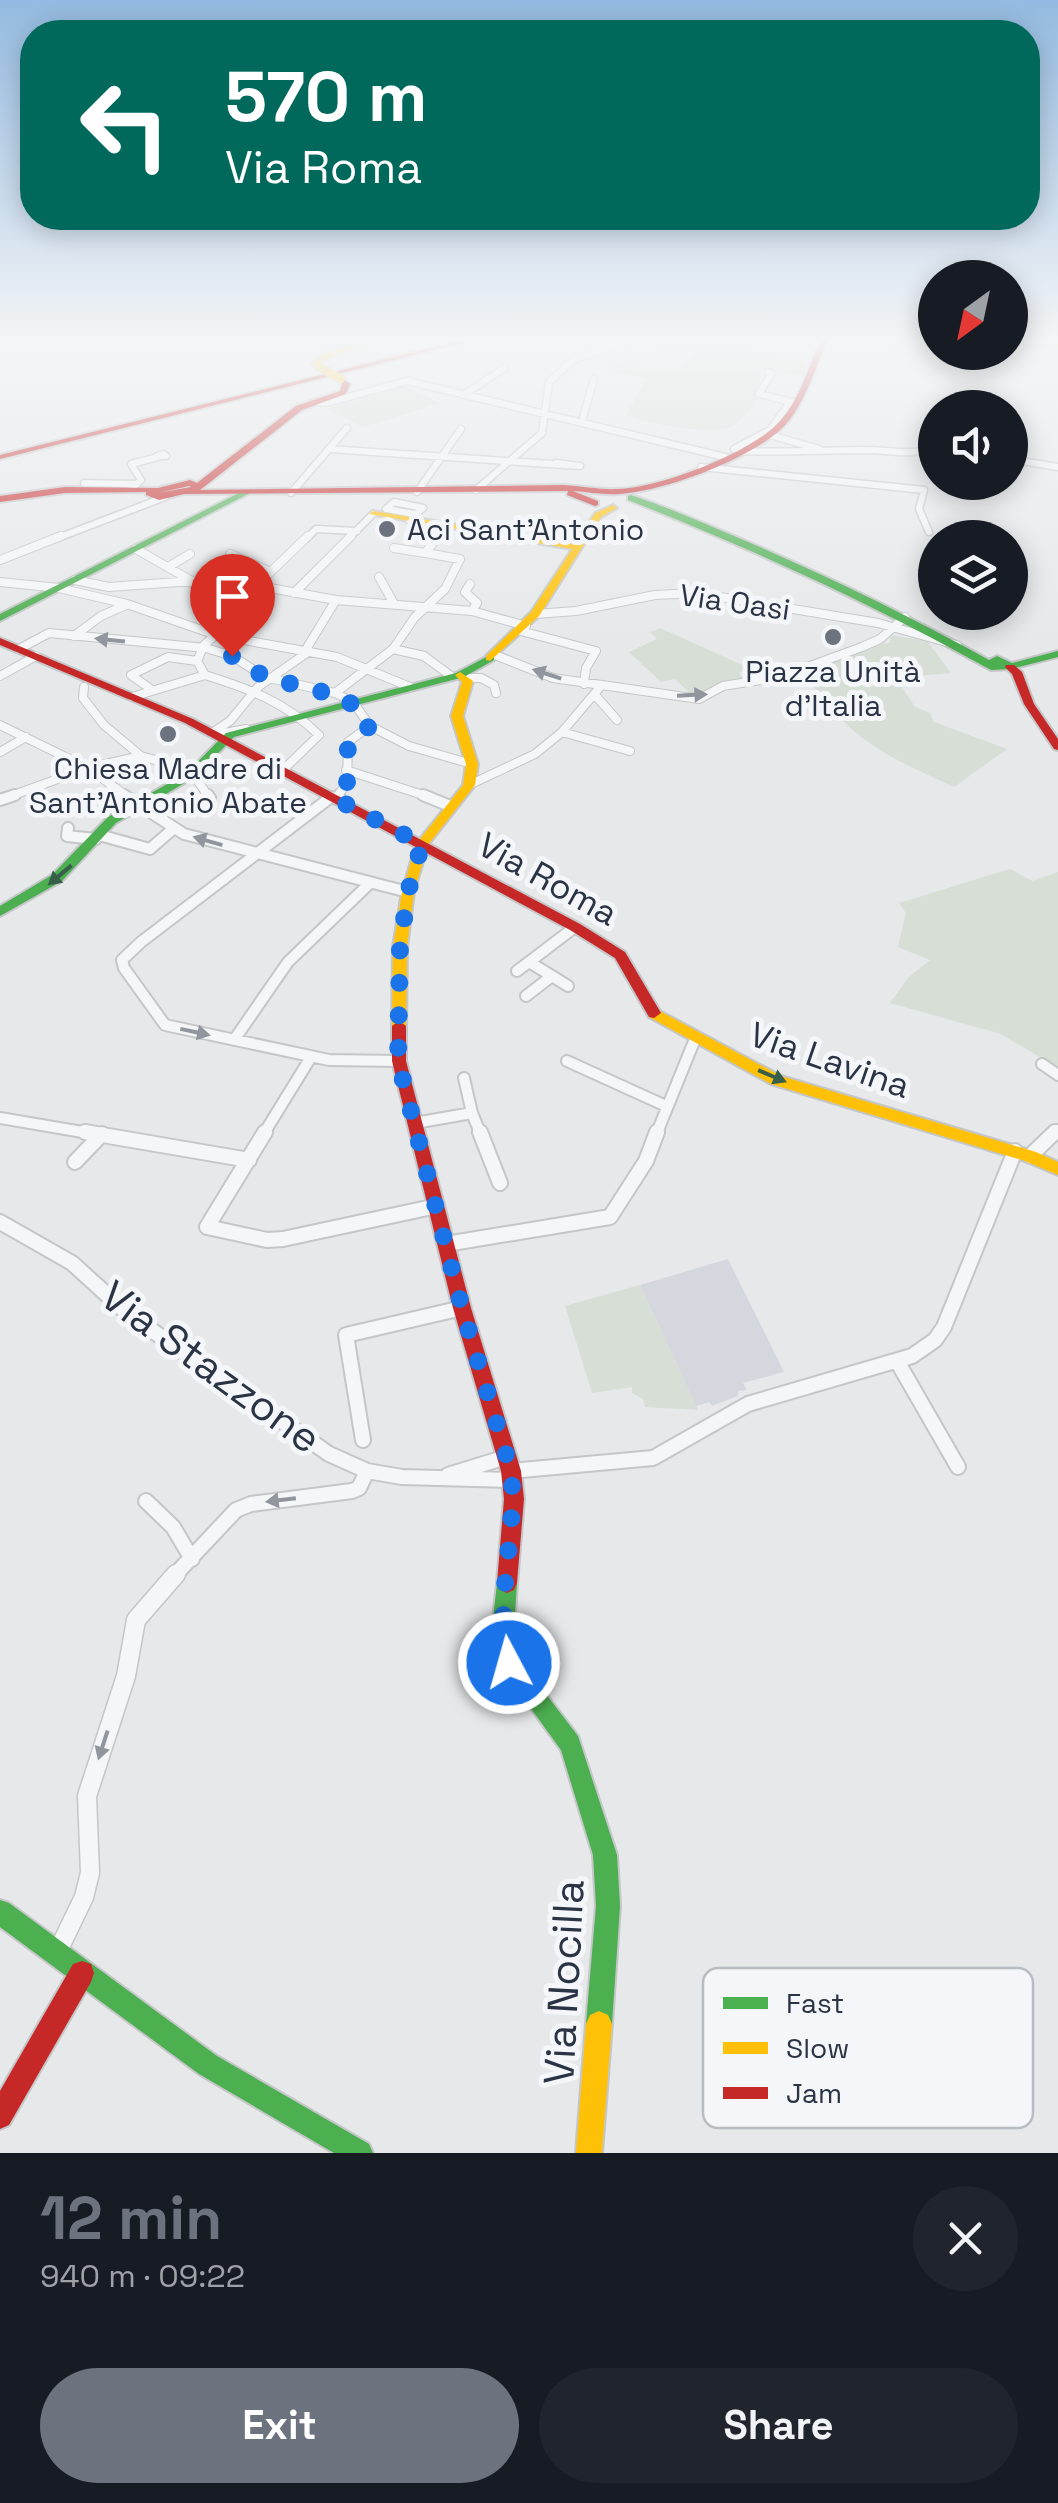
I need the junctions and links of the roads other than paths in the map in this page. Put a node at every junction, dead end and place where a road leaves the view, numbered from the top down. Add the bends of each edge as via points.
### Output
1 (58, 440) edge
2 (59, 440) edge
3 (255, 440) edge
4 (337, 440) edge
5 (453, 440) edge
6 (533, 440) edge
7 (668, 440) edge
8 (751, 440) edge
9 (758, 440) edge
10 (790, 440) edge
11 (329, 449) junction
12 (831, 452) junction
13 (918, 453) edge
14 (727, 454) junction
15 (0, 455) edge
16 (442, 456) junction
17 (158, 457) dead end
18 (512, 460) junction
19 (1028, 462) edge
20 (556, 463) dead end
21 (701, 467) junction
22 (1058, 467) edge
23 (84, 483) dead end
24 (132, 487) junction
25 (193, 487) junction
26 (541, 489) junction
27 (111, 490) junction
28 (476, 490) junction
29 (247, 492) junction
30 (395, 492) junction
31 (417, 492) junction
32 (291, 493) junction
33 (154, 496) junction
34 (0, 498) edge
35 (623, 498) junction
36 (596, 508) junction
37 (373, 514) junction
38 (924, 520) edge
39 (448, 526) junction
40 (357, 531) junction
41 (574, 547) junction
42 (394, 548) dead end
43 (136, 549) junction
44 (425, 553) junction
45 (190, 554) dead end
46 (230, 554) dead end
47 (0, 560) edge
48 (168, 567) junction
49 (272, 572) junction
50 (378, 576) dead end
51 (74, 580) junction
52 (0, 582) edge
53 (192, 584) junction
54 (470, 584) dead end
55 (255, 585) junction
56 (59, 588) junction
57 (294, 593) junction
58 (336, 600) junction
59 (393, 602) junction
60 (490, 602) dead end
61 (127, 604) junction
62 (428, 607) junction
63 (475, 607) junction
64 (220, 608) junction
65 (818, 614) junction
66 (0, 618) edge
67 (904, 622) junction
68 (527, 624) junction
69 (216, 635) junction
70 (74, 636) junction
71 (884, 636) junction
72 (0, 641) edge
73 (206, 648) junction
74 (18, 649) junction
75 (392, 649) junction
76 (307, 651) junction
77 (1058, 654) edge
78 (495, 655) junction
79 (36, 656) junction
80 (197, 661) junction
81 (1011, 664) junction
82 (368, 667) junction
83 (205, 675) junction
84 (0, 676) edge
85 (456, 676) junction
86 (270, 678) junction
87 (291, 683) junction
88 (584, 684) junction
89 (84, 687) dead end
90 (406, 687) junction
91 (152, 690) junction
92 (256, 690) junction
93 (598, 691) junction
94 (335, 693) junction
95 (496, 693) dead end
96 (132, 697) junction
97 (271, 698) junction
98 (353, 702) junction
99 (298, 716) junction
100 (617, 720) dead end
101 (0, 725) edge
102 (370, 726) junction
103 (562, 732) junction
104 (228, 734) junction
105 (26, 736) junction
106 (1058, 746) edge
107 (630, 751) dead end
108 (0, 752) edge
109 (141, 756) junction
110 (472, 764) junction
111 (88, 768) junction
112 (346, 770) junction
113 (282, 771) junction
114 (192, 773) junction
115 (469, 784) junction
116 (210, 798) dead end
117 (333, 798) junction
118 (0, 800) edge
119 (136, 803) junction
120 (450, 806) junction
121 (68, 828) dead end
122 (173, 829) junction
123 (98, 837) junction
124 (422, 844) junction
125 (256, 854) junction
126 (370, 882) junction
127 (408, 892) junction
128 (0, 912) edge
129 (575, 927) junction
130 (620, 955) joint
131 (529, 962) junction
132 (517, 972) dead end
133 (552, 976) junction
134 (568, 986) dead end
135 (526, 996) dead end
136 (234, 1040) junction
137 (696, 1040) junction
138 (311, 1057) junction
139 (398, 1061) junction
140 (568, 1061) dead end
141 (1042, 1064) dead end
142 (1058, 1075) edge
143 (464, 1078) dead end
144 (666, 1106) junction
145 (472, 1113) junction
146 (0, 1118) edge
147 (415, 1124) junction
148 (1058, 1130) edge
149 (102, 1134) junction
150 (1022, 1154) junction
151 (248, 1160) junction
152 (75, 1162) dead end
153 (1058, 1169) edge
154 (500, 1183) dead end
155 (437, 1206) junction
156 (0, 1222) edge
157 (446, 1244) junction
158 (462, 1308) junction
159 (897, 1361) junction
160 (363, 1440) dead end
161 (958, 1467) dead end
162 (510, 1469) junction
163 (367, 1472) junction
164 (434, 1478) junction
165 (146, 1501) dead end
166 (192, 1558) junction
167 (0, 1912) edge
168 (56, 1954) junction
169 (82, 1973) junction
170 (0, 2116) edge
171 (588, 2152) edge
172 (360, 2153) edge

1 - 15 main road
2 - 15 main road
3 - 25 main road
4 - 11 street
5 - 16 street
6 - 18 street
7 - 14 street
8 - 14 street
9 - 14 main road
10 - 12 street
11 - 16 street
11 - 32 street
12 - 13 street
12 - 14 street
14 - 21 main road
16 - 18 street
16 - 31 street
17 - 24 street via 131,464 140,480
18 - 20 street
18 - 28 street
19 - 22 street
21 - 35 main road
21 - 38 street via 924,490
23 - 24 street
24 - 27 main road
24 - 33 main road
25 - 29 main road
25 - 33 main road
26 - 28 main road
26 - 35 main road
26 - 36 main road via 572,494
27 - 33 main road
27 - 34 main road
28 - 31 main road
29 - 32 main road
29 - 43 main road
30 - 31 main road
30 - 32 main road
30 - 37 main road
33 - 47 street
35 - 36 main road via 595,496
35 - 67 main road via 759,547
36 - 41 main road
37 - 39 main road
37 - 40 street
39 - 41 main road
39 - 44 street
40 - 49 street via 316,529
40 - 57 street
41 - 68 main road
42 - 44 street
43 - 48 street
43 - 51 main road
44 - 62 street via 460,560
45 - 48 street
46 - 49 street
48 - 53 street
49 - 55 street
50 - 59 street
51 - 53 street via 110,587
51 - 56 main road
52 - 56 street
53 - 55 street via 220,579
53 - 64 street
54 - 63 street via 466,592
55 - 57 street
55 - 64 street
56 - 61 street
56 - 66 main road
57 - 58 street
58 - 59 street
58 - 76 street
59 - 62 street
60 - 63 street
61 - 69 street
61 - 70 street
62 - 63 street
62 - 75 street
63 - 68 street
64 - 69 street via 226,622
65 - 67 street
65 - 68 street, Via Oasi via 679,592
65 - 71 street
67 - 71 street
67 - 81 main road
67 - 81 main road
68 - 78 main road
68 - 88 street via 596,651
69 - 73 street
69 - 76 street
73 -> 70 street
70 - 74 street via 49,633
93 -> 71 street via 699,698 723,686 780,677
72 - 74 main road, Via Roma
73 - 80 street
73 - 86 street
74 - 79 main road, Via Roma
75 - 82 street
75 - 85 street via 424,656
76 - 82 street
76 - 86 street
77 - 81 main road
78 - 85 main road
88 -> 78 street
79 - 84 street
79 - 96 main road, Via Roma
80 - 83 street
80 - 91 street via 168,657 131,675
81 - 106 main road
82 - 90 street
82 - 94 street
83 - 91 street
83 - 92 street
85 - 90 main road
85 - 95 street via 481,678
85 - 110 main road via 457,716
86 - 87 street
86 - 92 street
87 - 94 street
87 - 97 street
88 - 93 street
89 - 109 street via 83,698 104,725
90 - 98 main road
91 - 96 street
92 - 97 street
92 - 104 street
93 - 100 street
93 - 103 street
94 - 98 street
96 - 104 main road, Via Roma
97 - 99 street
98 - 99 main road
98 - 102 street
99 - 104 main road
99 - 113 street via 319,735
101 - 105 street
102 - 110 street via 408,746
102 - 112 street via 348,742
103 - 107 street
103 - 115 street via 516,766
104 - 113 main road, Via Roma
104 - 114 main road
105 - 108 street
105 - 111 street
109 - 111 street
109 - 114 street
110 - 115 main road
111 - 118 street
111 - 119 street
112 - 117 street via 347,784
112 - 120 street
113 - 117 main road, Via Roma
114 - 116 street
114 - 119 main road
115 - 120 main road
117 - 124 main road, Via Roma
117 - 125 street
119 - 122 street
119 - 123 main road
120 - 124 main road
121 - 123 street via 66,836
122 - 123 street via 150,849
125 -> 122 street
123 -> 128 main road via 58,878
124 - 127 main road, Via Nocilla
124 - 129 main road, Via Roma
125 - 126 street
125 -> 136 street via 122,960 165,1025
126 - 127 street
126 - 136 street via 288,962
127 - 139 main road, Via Nocilla
129 - 130 main road, Via Roma
129 - 131 street
130 - 137 main road, Via Lavina via 652,1012
131 - 132 street
131 - 133 street
133 - 134 street
133 - 135 street
136 - 138 street
137 - 144 street
137 -> 150 main road, Via Lavina via 776,1080
138 - 139 street
138 - 151 street
139 - 147 main road, Via Nocilla
140 - 144 street
141 - 142 street
143 - 145 street
144 - 157 street via 646,1161 610,1217
145 - 147 street
145 - 154 street
146 - 149 street
147 - 155 main road, Via Nocilla
148 - 150 street
149 - 151 street
149 - 152 street
150 - 153 main road, Via Lavina
150 - 159 street via 944,1327 925,1348
151 - 155 street via 207,1227 283,1239
155 - 157 main road, Via Nocilla
156 - 163 street, Via Stazzone via 72,1263 127,1314 329,1454
157 - 158 main road, Via Nocilla
158 - 160 street via 346,1335
158 - 162 main road, Via Nocilla
159 - 161 street
159 - 162 street via 748,1404 653,1458
162 - 164 street, Via Stazzone
162 - 164 street
162 - 171 main road, Via Nocilla via 505,1648 517,1676 570,1744 608,1879
163 - 164 street, Via Stazzone
163 -> 166 street via 352,1492 243,1506
165 - 166 street
166 -> 168 street via 136,1620 126,1676 87,1796 90,1873
167 - 168 main road
168 - 169 main road
169 - 170 main road
169 - 172 main road via 208,2066

